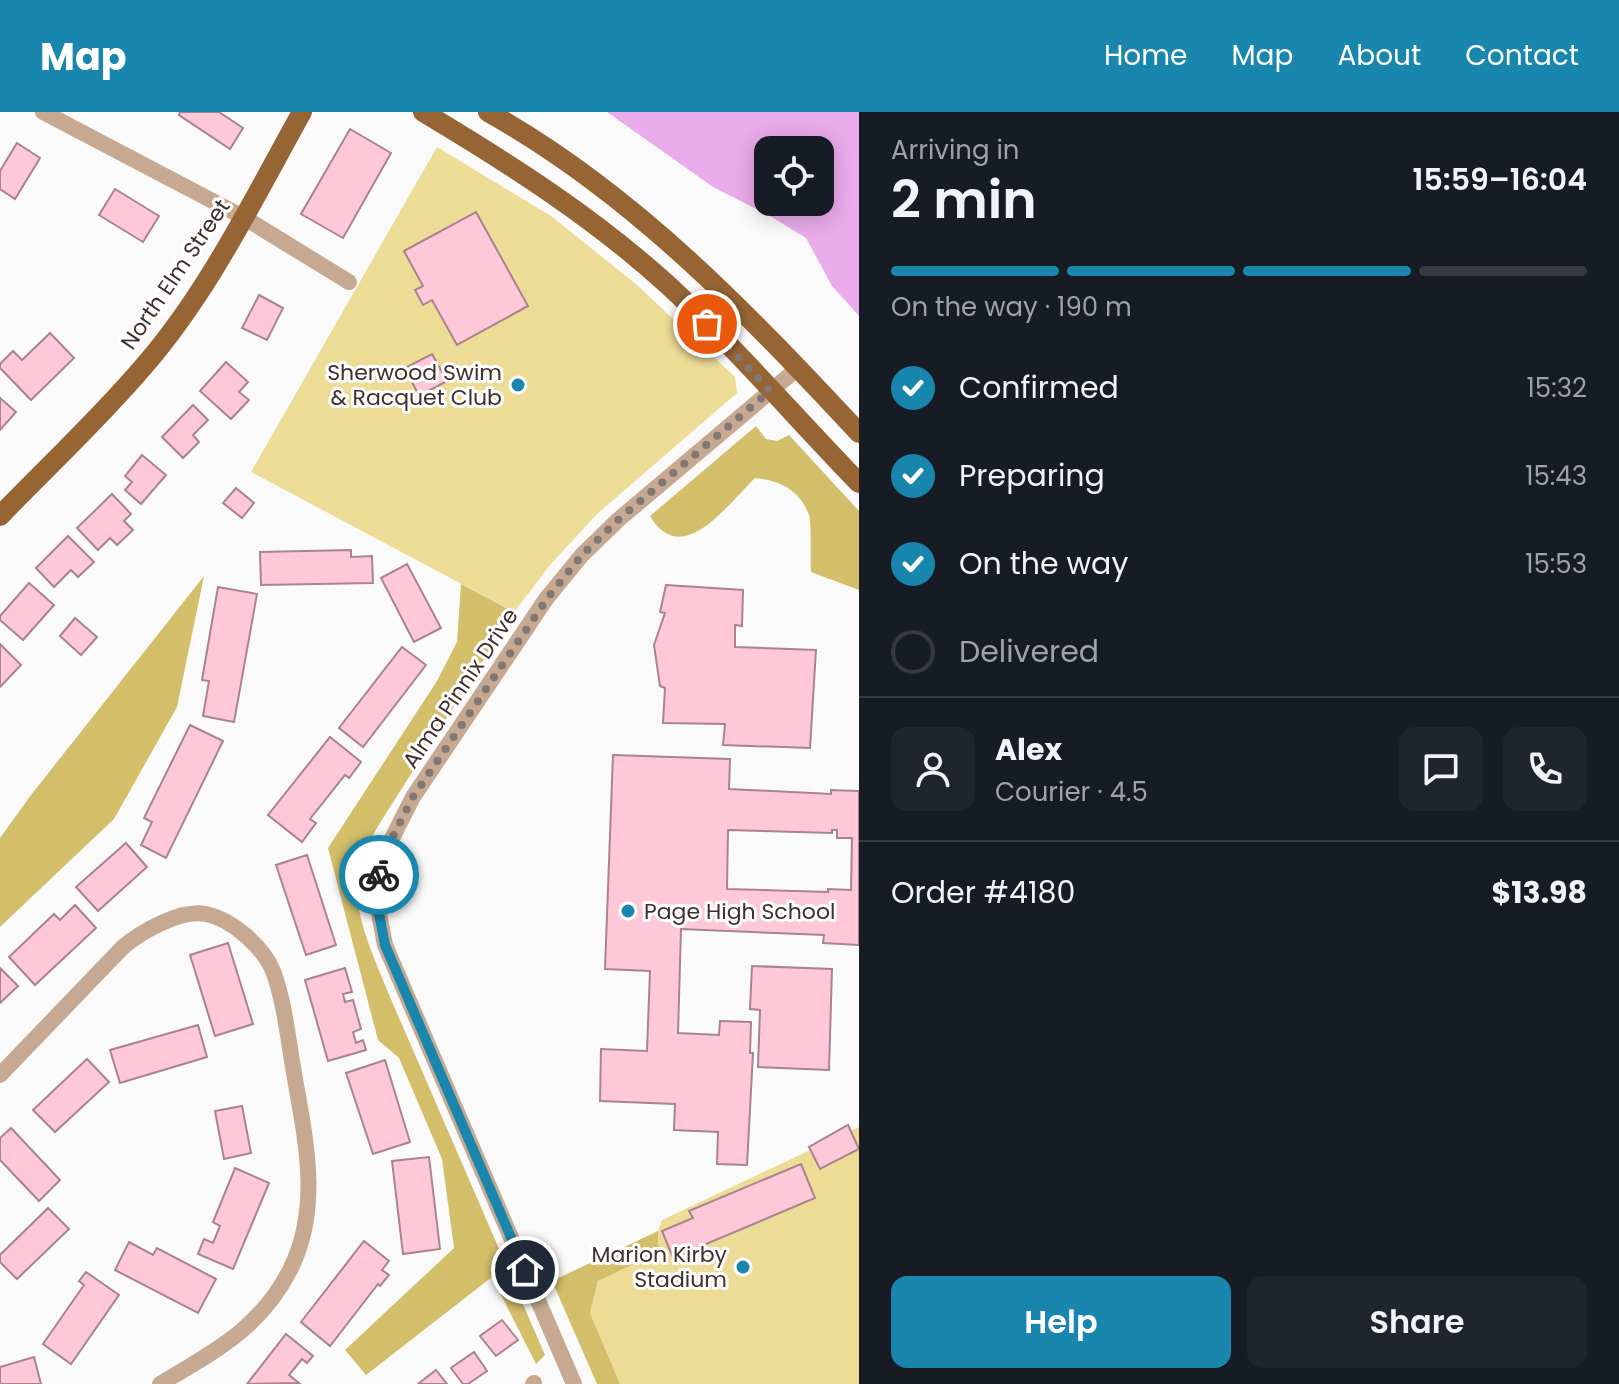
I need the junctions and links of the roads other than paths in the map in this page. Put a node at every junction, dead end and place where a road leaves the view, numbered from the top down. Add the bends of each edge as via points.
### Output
1 (43, 112) edge
2 (302, 112) edge
3 (423, 112) edge
4 (488, 112) edge
5 (243, 217) junction
6 (349, 282) dead end
7 (798, 368) junction
8 (770, 391) junction
9 (859, 433) edge
10 (859, 483) edge
11 (0, 516) edge
12 (0, 1075) edge
13 (160, 1384) edge
14 (574, 1384) edge

1 - 5 street
2 - 5 main road, North Elm Street
3 - 8 main road via 605,232 667,285
4 - 7 main road via 562,156 632,211 724,292
5 - 6 street
5 - 11 main road, North Elm Street via 144,367
7 - 8 street, Alma Pinnix Drive
7 - 9 main road
8 - 10 main road
8 - 14 street, Alma Pinnix Drive via 582,555 546,599 413,797 380,862 377,903 385,945
12 - 13 street via 123,947 175,918 205,913 236,928 258,946 273,971 310,1169 300,1244 277,1292 247,1328

